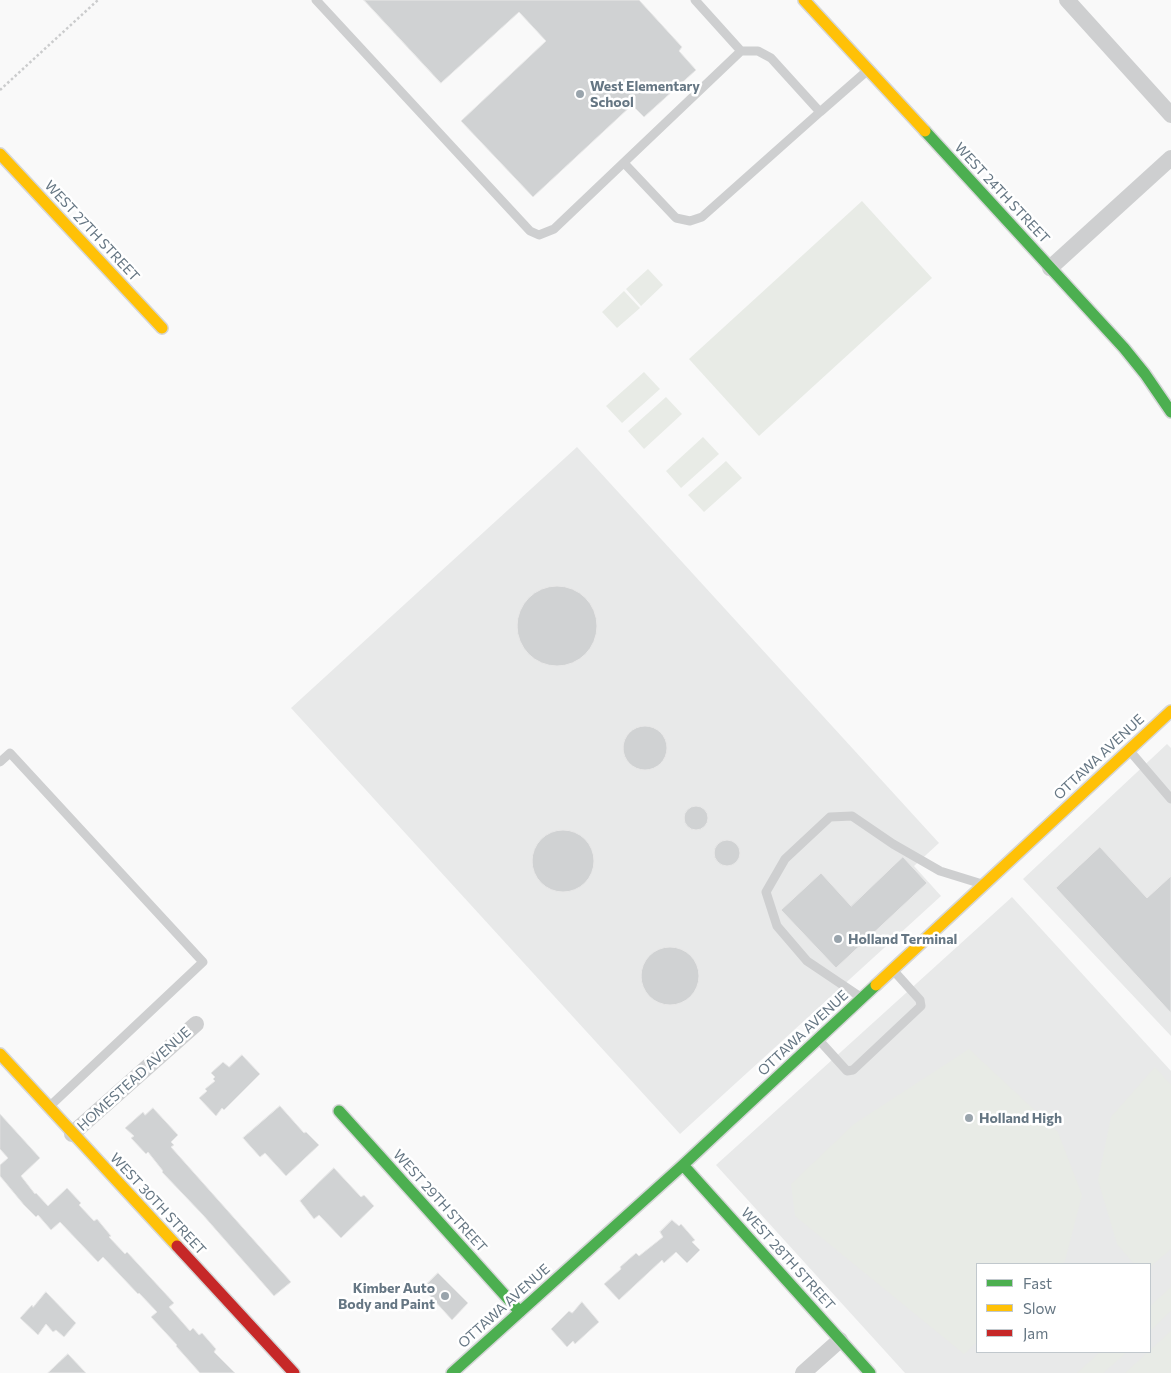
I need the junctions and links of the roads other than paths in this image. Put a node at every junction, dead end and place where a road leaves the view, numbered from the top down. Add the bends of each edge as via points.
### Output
1 (316, 0) edge
2 (695, 0) edge
3 (804, 0) edge
4 (1066, 0) edge
5 (741, 51) junction
6 (868, 70) junction
7 (820, 112) junction
8 (1171, 115) edge
9 (0, 154) edge
10 (1171, 158) edge
11 (624, 163) junction
12 (1050, 268) junction
13 (162, 328) dead end
14 (1171, 412) edge
15 (1171, 712) edge
16 (1129, 750) junction
17 (0, 762) edge
18 (1171, 799) edge
19 (984, 885) junction
20 (893, 970) junction
21 (863, 998) junction
22 (196, 1024) dead end
23 (818, 1039) junction
24 (0, 1054) edge
25 (48, 1108) junction
26 (339, 1111) dead end
27 (72, 1134) junction
28 (683, 1165) junction
29 (520, 1312) junction
30 (840, 1340) junction
31 (294, 1373) edge
32 (452, 1373) edge
33 (803, 1373) edge
34 (870, 1373) edge

1 - 11 lane via 530,231 540,235 554,229
2 - 5 lane
3 - 6 street, WEST 24TH STREET
4 - 8 street
5 - 7 lane via 758,51 771,58
5 - 11 lane
6 - 7 lane
6 - 12 street, WEST 24TH STREET
7 - 11 lane via 702,217 690,221 676,218
9 - 13 street, WEST 27TH STREET
10 - 12 street
12 - 14 street, WEST 24TH STREET via 1124,348
15 - 16 street, OTTAWA AVENUE
16 - 18 lane
16 - 19 street, OTTAWA AVENUE
17 - 25 lane via 10,753 203,962
19 - 20 street, OTTAWA AVENUE
19 - 21 lane via 940,872 852,816 830,817 785,859 766,892 777,926 807,961
20 - 21 street, OTTAWA AVENUE
20 - 23 lane via 920,1000 920,1006 853,1070 847,1072
21 - 23 street, OTTAWA AVENUE
22 - 27 street, HOMESTEAD AVENUE
23 - 28 street, OTTAWA AVENUE
24 - 25 street, WEST 30TH STREET
25 - 27 street, WEST 30TH STREET
26 - 29 street, WEST 29TH STREET
27 - 31 street, WEST 30TH STREET
28 - 29 street, OTTAWA AVENUE
28 - 30 street, WEST 28TH STREET
29 - 32 street, OTTAWA AVENUE
30 - 33 street
30 - 34 street, WEST 28TH STREET

